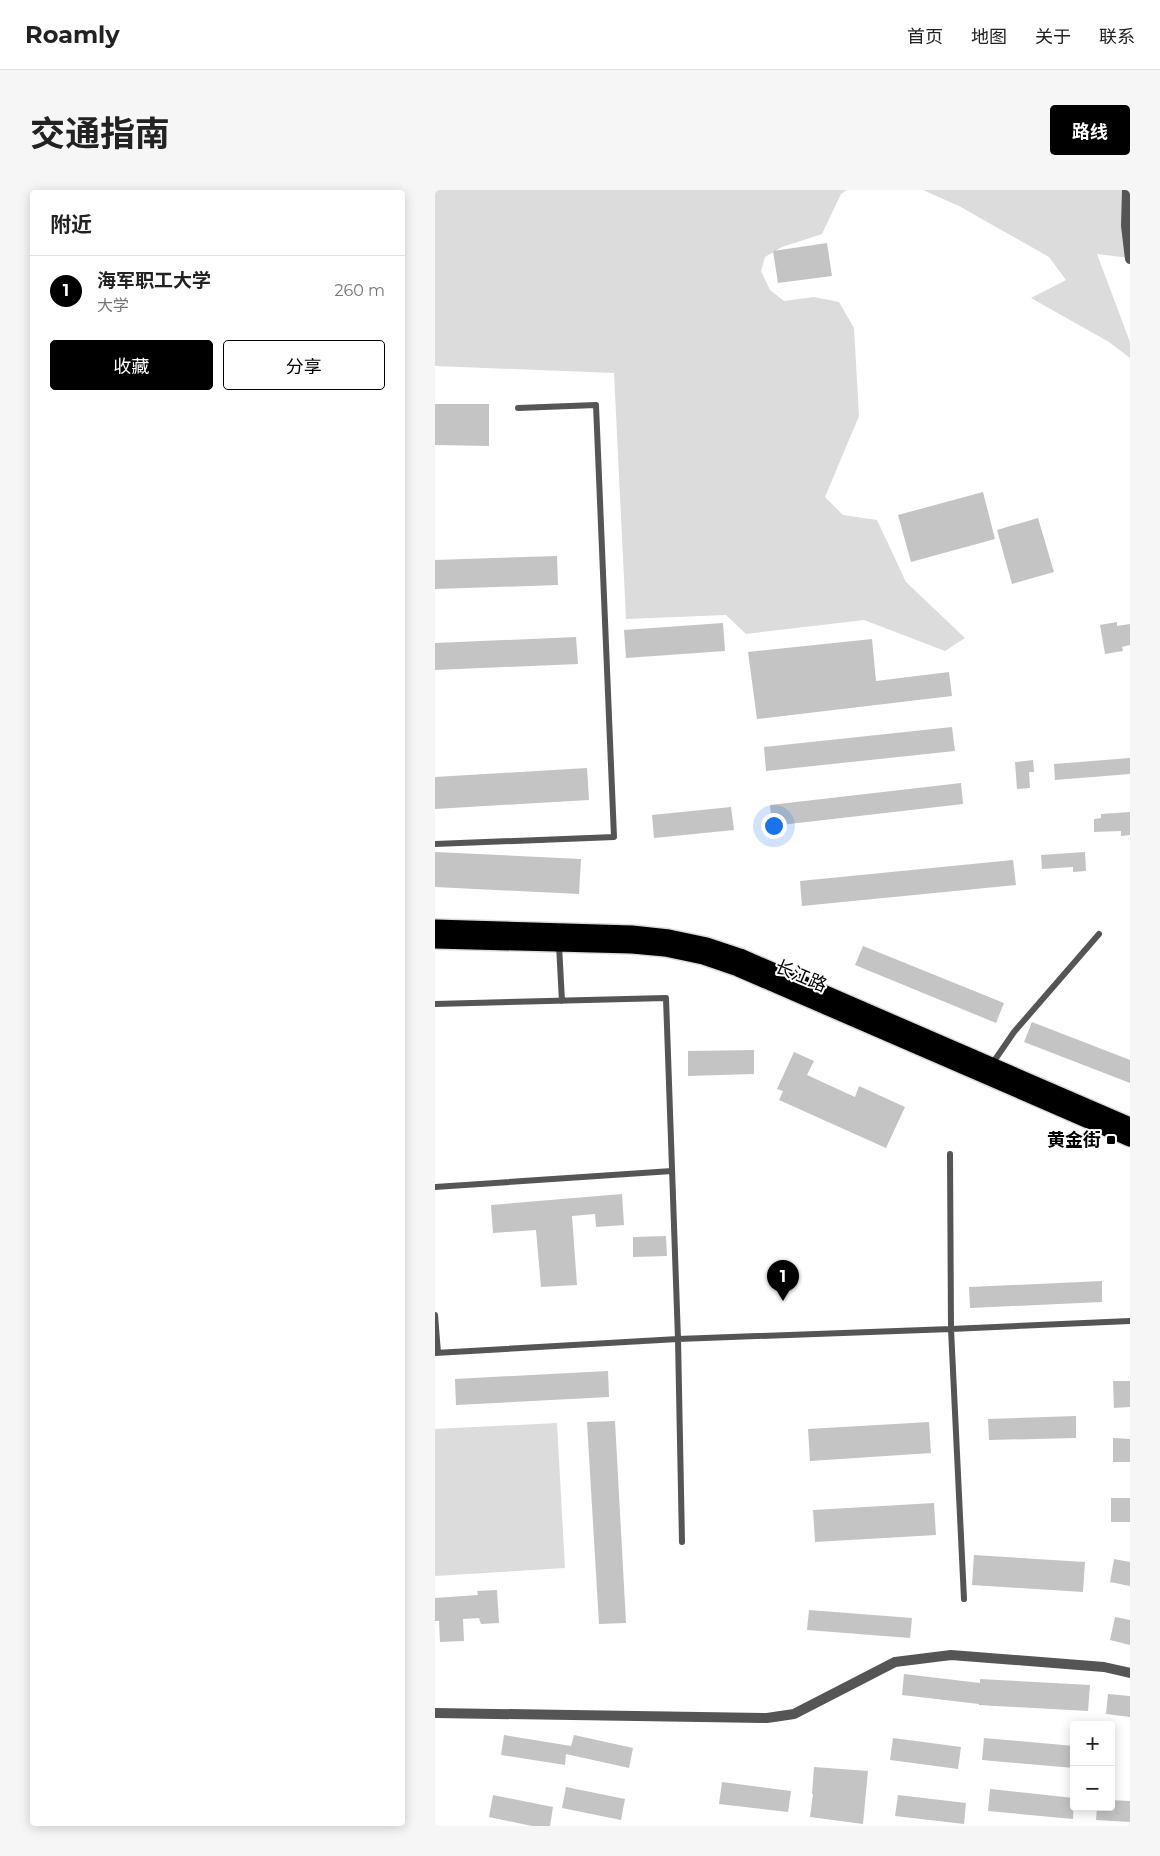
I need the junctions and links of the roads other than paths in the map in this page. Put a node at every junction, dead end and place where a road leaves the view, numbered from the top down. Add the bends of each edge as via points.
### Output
1 (1127, 190) edge
2 (1130, 258) edge
3 (518, 408) dead end
4 (435, 844) edge
5 (435, 928) edge
6 (1099, 934) dead end
7 (435, 941) edge
8 (559, 944) junction
9 (562, 1001) junction
10 (435, 1004) edge
11 (991, 1065) junction
12 (1130, 1125) edge
13 (1130, 1139) edge
14 (950, 1154) dead end
15 (672, 1172) junction
16 (435, 1187) edge
17 (435, 1315) edge
18 (1130, 1321) edge
19 (951, 1330) junction
20 (678, 1339) junction
21 (436, 1353) edge
22 (682, 1542) dead end
23 (964, 1599) dead end
24 (1130, 1673) edge
25 (435, 1713) edge

1 - 2 street
3 - 4 lane via 596,405 614,837
5 - 11 highway, 长江路 via 632,933 707,945 747,959
6 - 11 lane via 1014,1032
7 - 8 highway, 长江路
8 - 9 lane
8 - 13 highway, 长江路 via 665,950 738,969
9 - 10 lane
9 - 15 lane via 665,998
11 - 12 highway, 长江路
14 - 19 lane
15 - 16 lane
15 - 20 lane
17 - 21 lane
18 - 19 lane
19 - 20 lane
19 - 23 lane
20 - 21 lane
20 - 22 lane
24 - 25 street via 1104,1667 951,1655 895,1662 794,1714 767,1718

